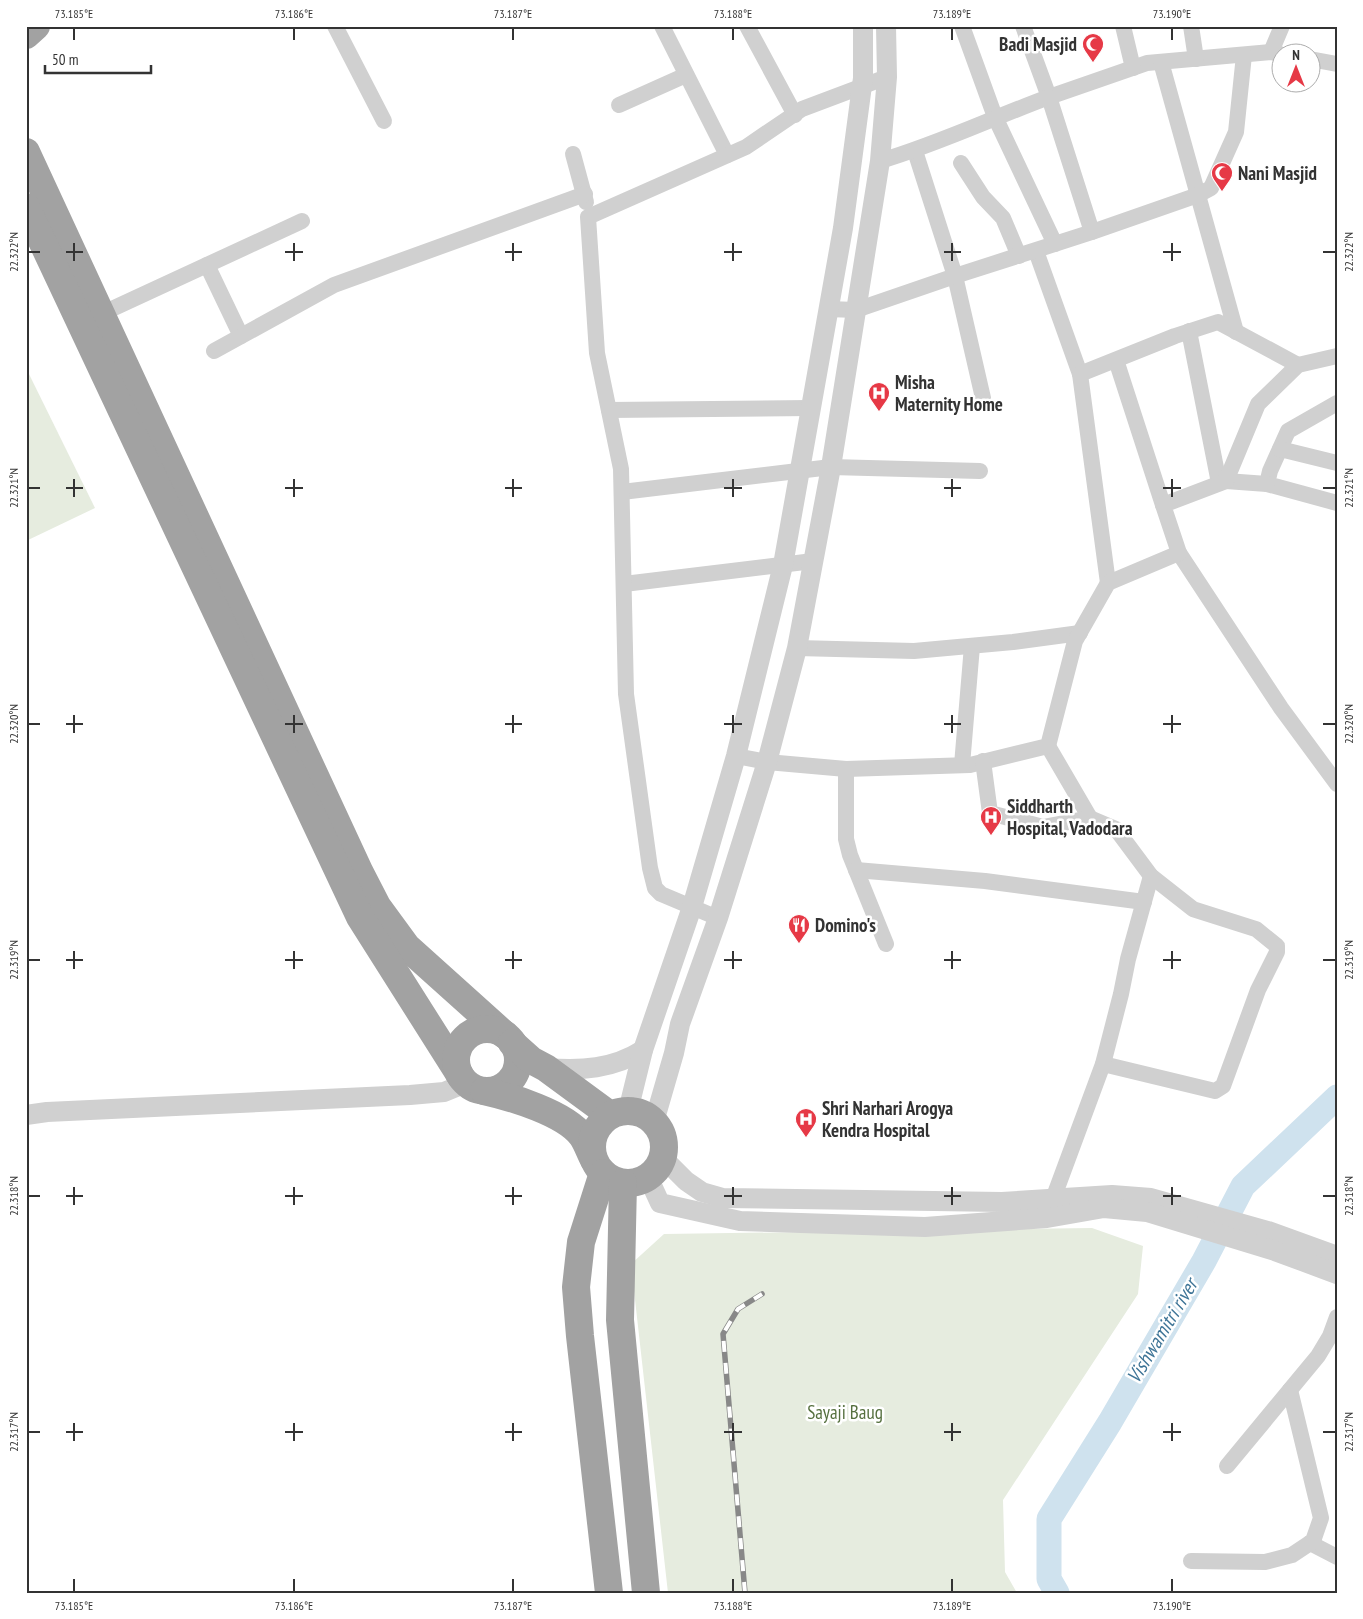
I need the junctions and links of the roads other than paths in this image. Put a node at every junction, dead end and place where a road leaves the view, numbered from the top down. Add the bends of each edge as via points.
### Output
1 (36, 26) edge
2 (335, 26) edge
3 (662, 26) edge
4 (747, 26) edge
5 (863, 26) edge
6 (886, 26) edge
7 (962, 26) edge
8 (1023, 26) edge
9 (1123, 26) edge
10 (1191, 26) edge
11 (1282, 26) edge
12 (26, 35) edge
13 (1278, 42) edge
14 (1270, 53) edge
15 (1244, 55) junction
16 (1196, 59) junction
17 (1320, 61) edge
18 (1160, 62) junction
19 (1337, 64) edge
20 (1133, 68) junction
21 (686, 75) junction
22 (887, 77) junction
23 (861, 87) junction
24 (1049, 97) junction
25 (619, 105) dead end
26 (795, 115) junction
27 (995, 117) junction
28 (384, 121) dead end
29 (915, 151) junction
30 (26, 152) edge
31 (573, 154) dead end
32 (727, 156) junction
33 (880, 161) junction
34 (961, 162) dead end
35 (584, 194) junction
36 (1198, 195) junction
37 (26, 207) edge
38 (588, 217) junction
39 (302, 221) dead end
40 (1092, 232) junction
41 (1055, 244) junction
42 (1036, 251) junction
43 (1019, 256) junction
44 (207, 265) junction
45 (955, 276) junction
46 (828, 309) junction
47 (856, 310) junction
48 (101, 314) junction
49 (1189, 332) junction
50 (1236, 332) junction
51 (241, 336) junction
52 (214, 351) dead end
53 (1337, 356) edge
54 (1116, 360) junction
55 (1298, 365) junction
56 (1080, 374) junction
57 (983, 398) dead end
58 (1337, 403) edge
59 (810, 408) junction
60 (609, 410) junction
61 (1280, 449) junction
62 (1337, 463) edge
63 (831, 467) junction
64 (800, 471) junction
65 (980, 471) dead end
66 (1223, 482) junction
67 (1267, 484) junction
68 (622, 492) junction
69 (1337, 503) edge
70 (1163, 505) junction
71 (1178, 552) junction
72 (814, 561) junction
73 (782, 564) junction
74 (1108, 583) junction
75 (624, 584) junction
76 (1080, 633) junction
77 (972, 646) junction
78 (797, 648) junction
79 (1048, 746) junction
80 (736, 756) junction
81 (983, 761) junction
82 (767, 762) junction
83 (962, 765) junction
84 (846, 769) junction
85 (1337, 784) edge
86 (1090, 818) junction
87 (856, 870) junction
88 (1151, 876) junction
89 (1144, 902) junction
90 (692, 907) junction
91 (718, 918) junction
92 (886, 944) dead end
93 (509, 1039) junction
94 (643, 1050) junction
95 (1103, 1064) junction
96 (546, 1068) junction
97 (470, 1083) junction
98 (619, 1113) junction
99 (26, 1115) edge
100 (654, 1122) junction
101 (626, 1171) junction
102 (1053, 1199) junction
103 (1149, 1205) junction
104 (1337, 1256) edge
105 (1337, 1274) edge
106 (1337, 1316) edge
107 (1290, 1390) junction
108 (1227, 1466) dead end
109 (1310, 1543) junction
110 (1337, 1557) edge
111 (1192, 1561) dead end
112 (609, 1593) edge
113 (646, 1593) edge

1 - 12 highway
2 - 28 street
3 - 21 street
4 - 26 street
5 - 23 street
6 - 22 street
7 - 27 street
8 - 24 street
9 - 20 street
10 - 16 street
11 - 13 street
14 - 15 street
15 - 16 street
15 - 36 street via 1236,132 1211,188
16 - 18 street
17 - 19 street
18 - 20 street
18 - 36 street
20 - 24 street
21 - 25 street
21 - 32 street
22 - 23 street
22 - 33 street
23 - 26 street via 802,109
23 - 46 street via 843,228
24 - 27 street
24 - 40 street
26 - 32 street
27 - 29 street
27 - 41 street
29 - 33 street
29 - 45 street
30 - 48 highway
31 - 35 street
32 - 38 street
33 - 47 street
34 - 43 street via 983,197 1003,218
35 - 38 street
35 - 51 street via 334,285
36 - 40 street
36 - 50 street
37 - 97 highway via 360,916
38 - 60 street via 598,353
39 - 44 street
40 - 41 street
41 - 42 street
42 - 43 street
42 - 56 street
43 - 45 street
44 - 48 street
44 - 51 street
45 - 47 street
45 - 57 street
46 - 47 street
46 - 59 street
47 - 63 street
48 - 93 highway via 377,906 407,947
49 - 50 street via 1218,322
49 - 54 street
49 - 66 street
50 - 55 street
51 - 52 street
53 - 55 street
54 - 56 street
54 - 70 street
55 - 66 street via 1258,404
56 - 74 street
58 - 61 street via 1288,432
59 - 60 street
59 - 64 street
60 - 68 street via 621,469
61 - 62 street
61 - 67 street
63 - 64 street
63 - 65 street
63 - 72 street
64 - 68 street
64 - 73 street
66 - 67 street
66 - 70 street
67 - 69 street
68 - 75 street
70 - 71 street
71 - 74 street
71 - 85 street via 1281,708
72 - 73 street
72 - 78 street
73 - 75 street
73 - 80 street
74 - 76 street
75 - 90 street via 626,694 651,874 655,888 661,894
76 - 77 street
76 - 79 street via 1075,641
77 - 78 street via 914,651
77 - 83 street
78 - 82 street
79 - 81 street
79 - 86 street
80 - 82 street
80 - 90 street
81 - 83 street
81 - 86 street via 990,813 1043,827
82 - 84 street
82 - 91 street
83 - 84 street
84 - 87 street via 846,839
86 - 88 street via 1116,828
87 - 89 street via 985,881
87 - 92 street
88 - 89 street
88 - 95 street via 1194,908 1256,929 1277,946 1277,952 1258,990 1223,1086 1215,1091
89 - 95 street
90 - 91 street
90 - 94 street
91 - 100 street via 680,1024
93 - 96 highway via 531,1060
93 - 97 highway via 517,1052 518,1063 510,1080 493,1090
93 - 97 highway via 495,1030 485,1029 466,1038 459,1046 456,1066
94 - 96 street via 593,1069
94 - 98 street
95 - 102 street
96 - 98 highway
97 - 99 street via 444,1092 410,1095
97 - 101 highway via 564,1120
98 - 100 highway via 634,1111
98 - 101 highway via 601,1122 595,1131 592,1153
100 - 101 highway via 664,1144
101 - 102 street via 686,1181 702,1192 723,1198 1002,1202
101 - 103 street via 660,1203 740,1221 925,1227 1047,1218 1104,1208
101 - 112 highway via 582,1242 576,1287
101 - 113 highway via 620,1320
102 - 103 street via 1112,1195
103 - 104 street via 1268,1231
103 - 105 street
106 - 107 street via 1318,1356
107 - 108 street
107 - 109 street via 1321,1518
109 - 110 street
109 - 111 street via 1292,1555 1265,1562

